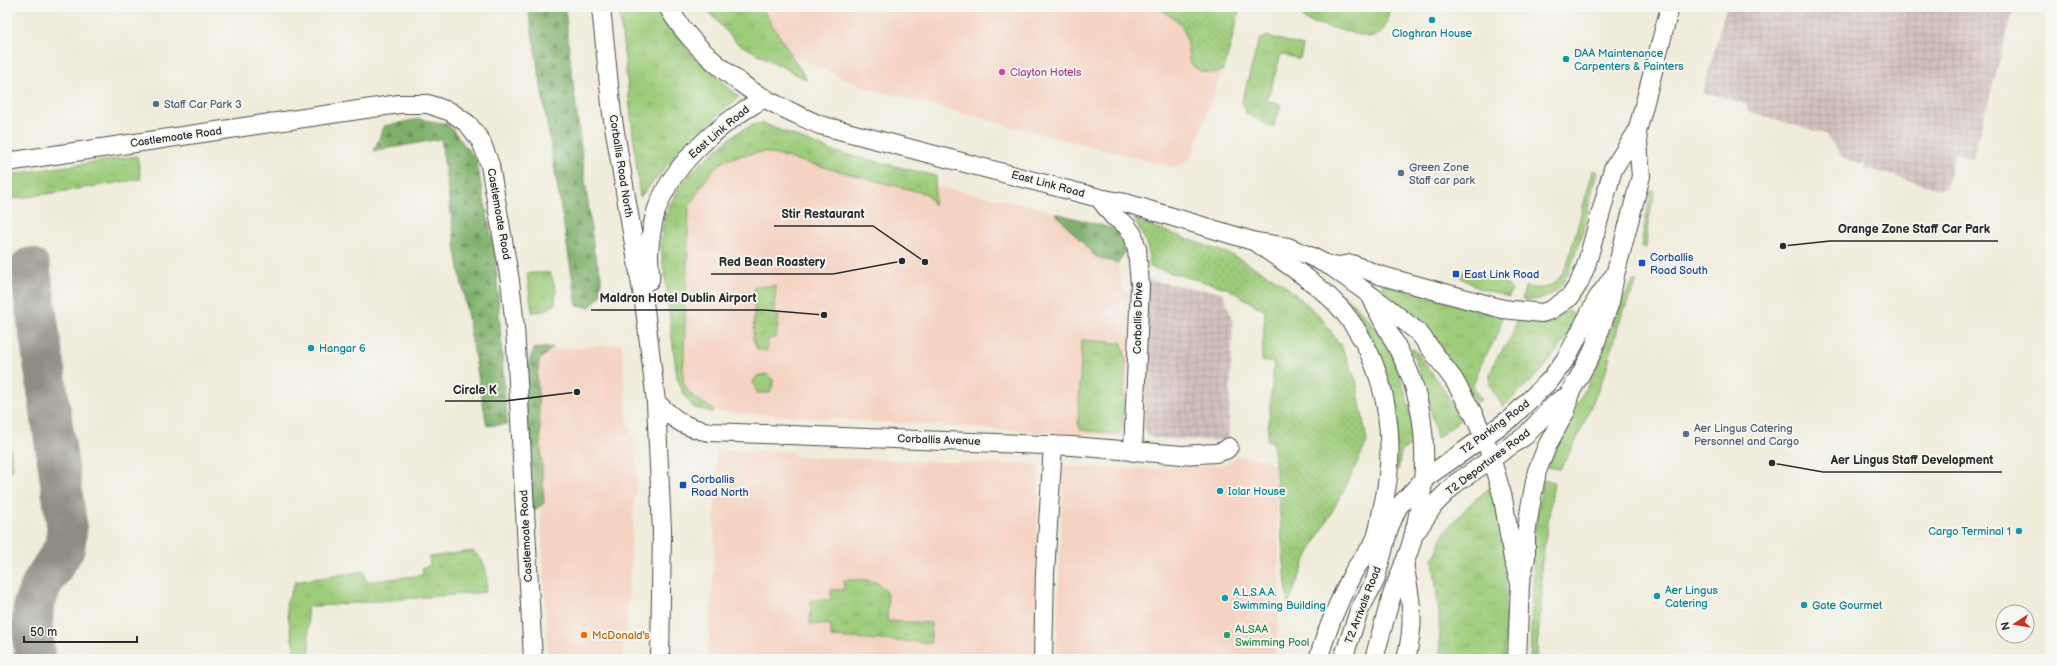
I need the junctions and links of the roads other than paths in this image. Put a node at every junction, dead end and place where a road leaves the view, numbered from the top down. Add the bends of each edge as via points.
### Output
1 (601, 7) edge
2 (668, 7) edge
3 (1670, 7) edge
4 (766, 98) junction
5 (1637, 132) junction
6 (7, 162) edge
7 (1099, 198) junction
8 (1256, 242) junction
9 (1332, 267) junction
10 (1615, 274) junction
11 (1371, 296) junction
12 (645, 309) junction
13 (1568, 396) junction
14 (656, 402) junction
15 (1483, 437) junction
16 (1053, 445) junction
17 (1229, 447) dead end
18 (1133, 452) junction
19 (1492, 458) junction
20 (1424, 480) junction
21 (1398, 507) joint
22 (1412, 541) junction
23 (1404, 564) junction
24 (1520, 583) junction
25 (533, 659) edge
26 (660, 659) edge
27 (1043, 659) edge
28 (1318, 659) edge
29 (1343, 659) edge
30 (1374, 659) edge
31 (1406, 659) edge
32 (1517, 659) edge

1 - 12 street, Corballis Road North via 612,114
2 - 4 street, East Link Road via 693,40 712,58 750,89
3 - 5 street
4 - 7 street, East Link Road via 820,125
4 - 12 street, East Link Road via 735,116 697,148 668,185 653,221 650,242 651,272
5 - 9 street via 1614,169 1579,283 1570,297 1551,310 1542,313 1508,310 1379,275 1352,264
5 - 10 street via 1641,176
6 - 25 street, Castlemoate Road via 399,104 428,104 451,112 468,124 481,141 490,165 510,281
7 - 8 street, East Link Road via 1126,203
7 - 18 street, Corballis Drive via 1113,216 1126,225 1133,235 1137,249 1140,286
8 - 9 street, East Link Road via 1288,247
8 - 28 street, T2 Arrivals Road via 1306,277 1331,298 1349,318 1373,361 1389,425 1389,477 1374,541 1352,576 1335,611
9 - 11 street, East Link Road
10 - 13 street via 1608,310 1592,353
10 - 15 street, T2 Parking Road via 1597,299 1567,358 1551,379 1511,418
11 - 15 street, East Link Road via 1418,333 1434,353 1469,405
11 - 20 street via 1404,360 1415,389 1424,439
12 - 14 street, Corballis Road North
13 - 19 street, T2 Departures Road via 1557,402 1525,436
13 - 24 street via 1566,411 1537,471 1526,535 1526,558
14 - 16 street, Corballis Avenue via 687,427 709,432
14 - 26 street, Corballis Road North via 662,531
15 - 19 street
15 - 20 street, T2 Parking Road
16 - 18 street, Corballis Avenue
16 - 27 street via 1045,573
17 - 18 street, Corballis Avenue via 1226,450 1209,453 1182,455
19 - 22 street, T2 Departures Road via 1446,492 1422,521
19 - 24 street via 1506,510 1513,559
20 - 21 street, T2 Parking Road
20 - 22 street
21 - 29 street, T2 Arrivals Road via 1389,528 1375,581 1359,611
22 - 23 street
23 - 30 street via 1393,592
23 - 31 street via 1413,613
24 - 32 street

